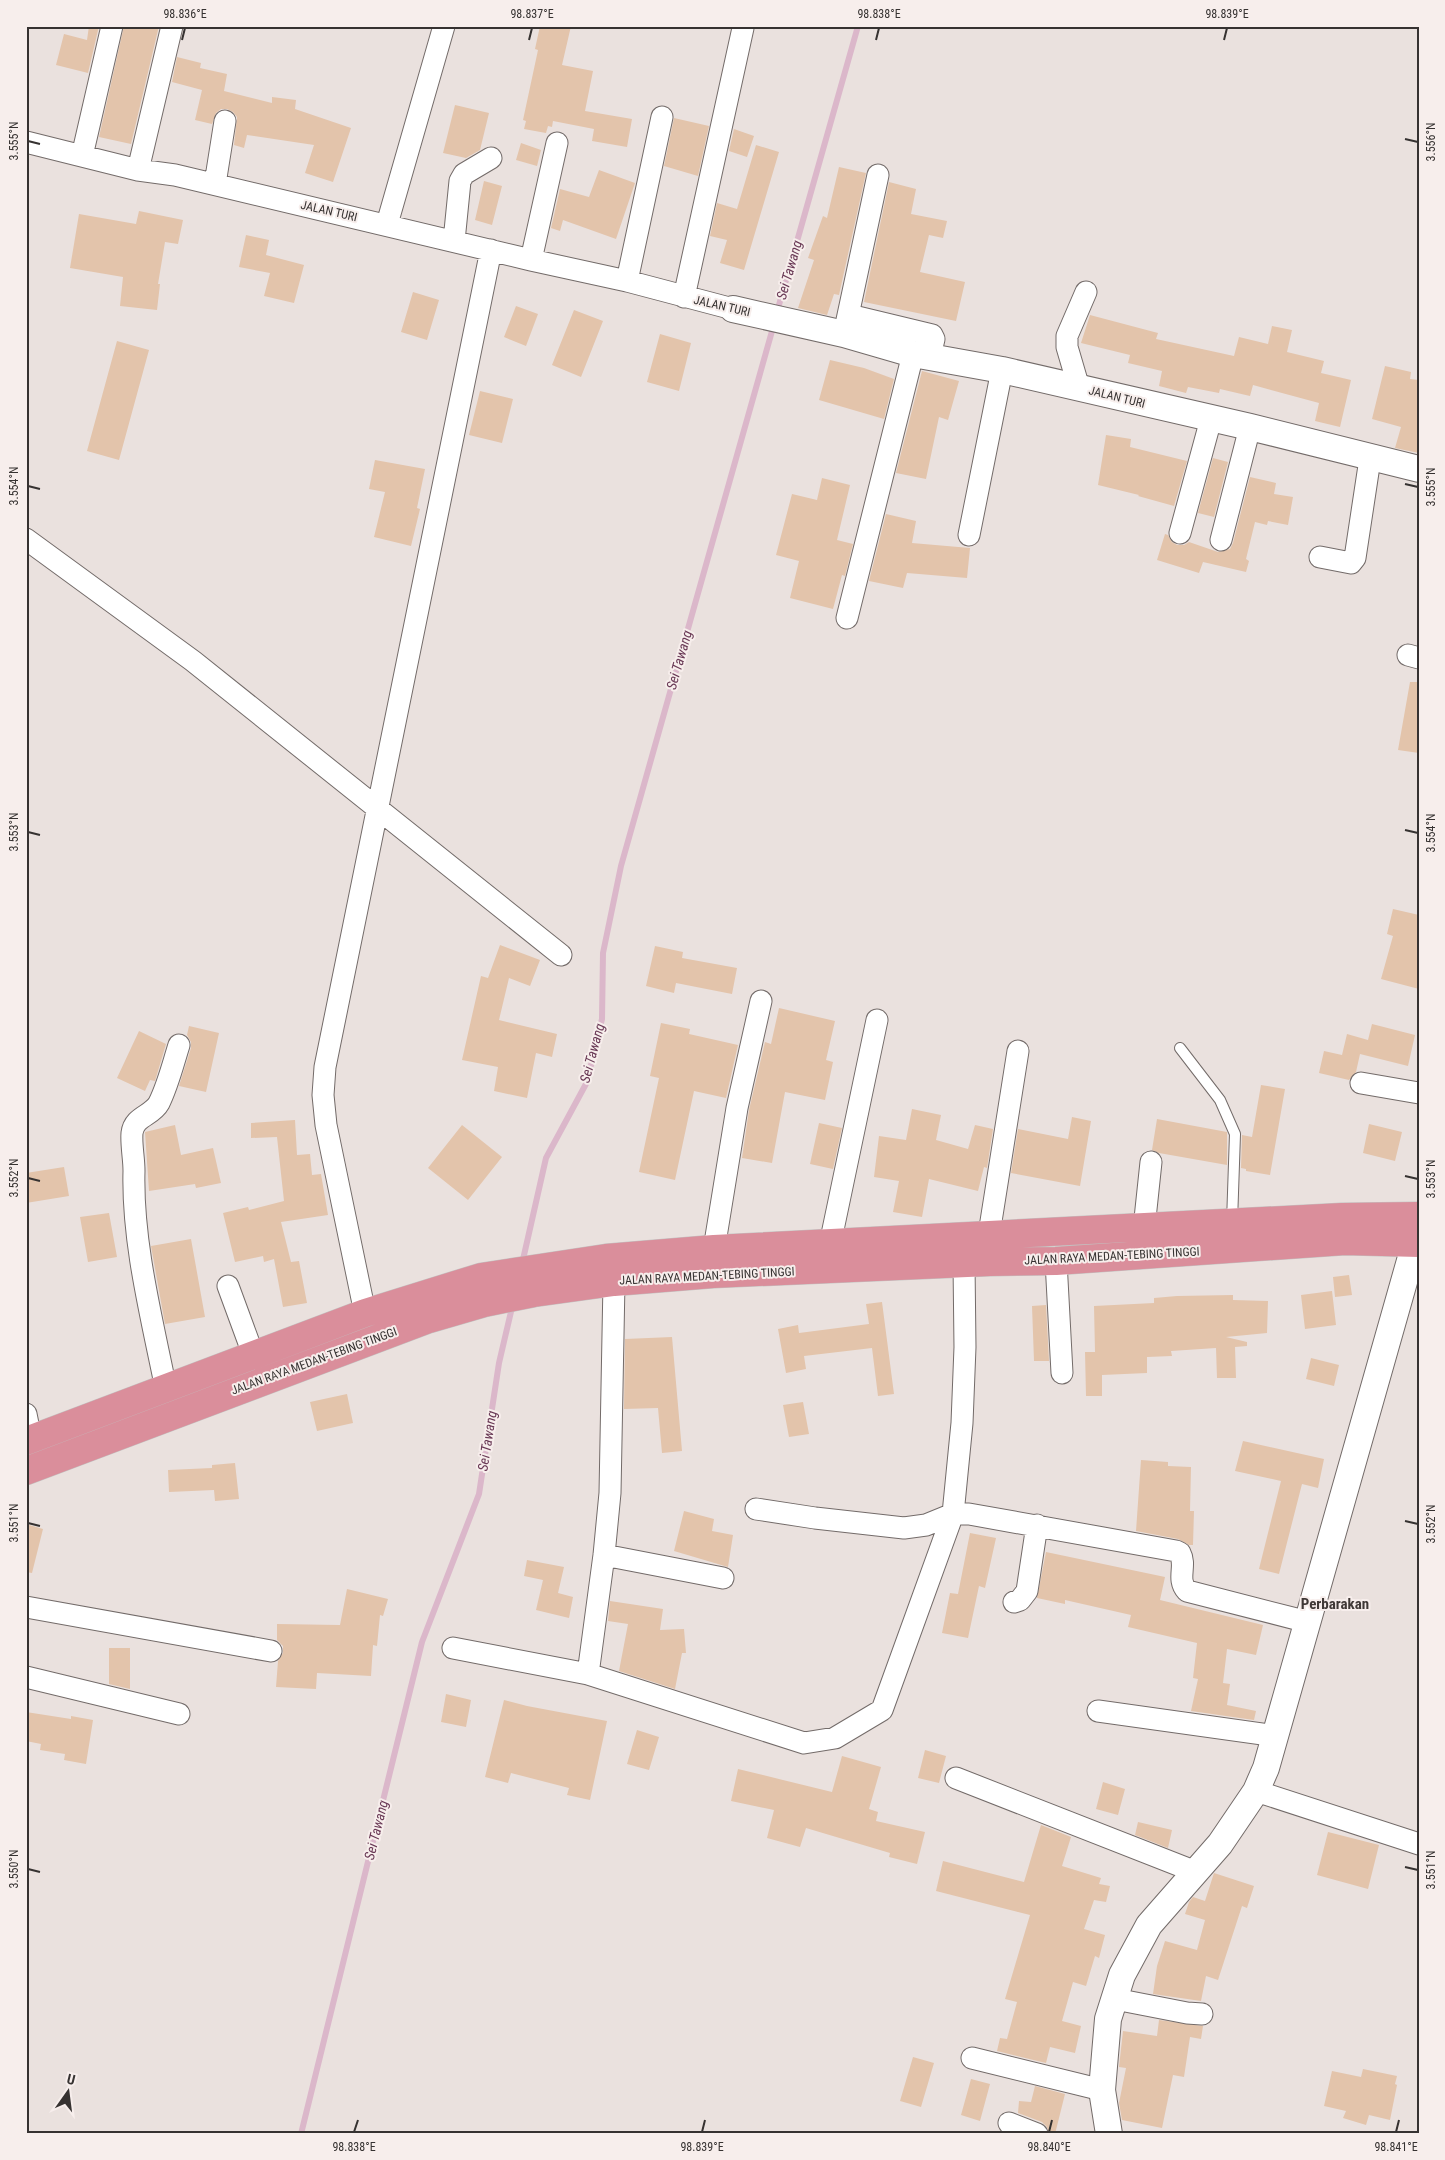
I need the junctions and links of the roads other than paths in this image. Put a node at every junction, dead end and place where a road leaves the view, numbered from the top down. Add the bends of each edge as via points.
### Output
1 (112, 26) edge
2 (172, 26) edge
3 (444, 26) edge
4 (743, 28) dead end
5 (662, 117) dead end
6 (226, 121) dead end
7 (26, 142) edge
8 (557, 143) dead end
9 (82, 156) junction
10 (491, 158) dead end
11 (138, 170) junction
12 (878, 175) dead end
13 (215, 184) junction
14 (387, 224) junction
15 (454, 240) junction
16 (491, 250) junction
17 (531, 260) junction
18 (626, 281) junction
19 (1086, 292) dead end
20 (684, 298) junction
21 (733, 309) joint
22 (846, 324) junction
23 (922, 355) junction
24 (1002, 370) junction
25 (1079, 388) junction
26 (1211, 419) junction
27 (1250, 428) junction
28 (1370, 459) junction
29 (1419, 469) edge
30 (1180, 532) dead end
31 (970, 535) dead end
32 (26, 539) edge
33 (1221, 540) dead end
34 (1320, 557) dead end
35 (847, 618) dead end
36 (379, 809) junction
37 (561, 955) dead end
38 (761, 1001) dead end
39 (877, 1020) dead end
40 (179, 1046) dead end
41 (1180, 1048) dead end
42 (1018, 1051) dead end
43 (1361, 1083) dead end
44 (1419, 1093) edge
45 (1151, 1162) dead end
46 (1419, 1216) edge
47 (1232, 1223) junction
48 (1144, 1228) junction
49 (989, 1234) junction
50 (1417, 1243) edge
51 (830, 1244) junction
52 (714, 1249) junction
53 (1056, 1261) junction
54 (977, 1263) junction
55 (531, 1281) junction
56 (614, 1282) junction
57 (228, 1286) dead end
58 (482, 1290) junction
59 (365, 1313) junction
60 (253, 1354) junction
61 (1062, 1373) dead end
62 (166, 1389) junction
63 (28, 1431) edge
64 (26, 1470) edge
65 (756, 1509) dead end
66 (953, 1514) junction
67 (1037, 1525) junction
68 (604, 1555) junction
69 (723, 1578) dead end
70 (1014, 1602) dead end
71 (26, 1607) edge
72 (1308, 1622) junction
73 (453, 1648) dead end
74 (271, 1651) dead end
75 (588, 1674) junction
76 (26, 1677) edge
77 (1098, 1711) dead end
78 (179, 1714) dead end
79 (1276, 1736) junction
80 (956, 1778) dead end
81 (1256, 1791) junction
82 (1419, 1844) edge
83 (1196, 1872) junction
84 (1115, 1998) junction
85 (1202, 2014) dead end
86 (972, 2058) dead end
87 (1102, 2090) junction
88 (1009, 2123) dead end
89 (1037, 2134) edge
90 (1109, 2134) edge

1 - 9 street
2 - 11 street
3 - 14 street
4 - 20 street
5 - 18 street
6 - 13 street
7 - 9 street, JALAN TURI
8 - 17 street
9 - 11 street, JALAN TURI
10 - 15 street via 464,174 460,181
11 - 13 street, JALAN TURI
12 - 22 street
13 - 14 street, JALAN TURI
14 - 15 street, JALAN TURI
15 - 16 street, JALAN TURI
16 - 17 street, JALAN TURI
16 - 36 street
17 - 18 street, JALAN TURI
18 - 20 street, JALAN TURI
19 - 25 street via 1068,336 1067,347
20 - 21 street, JALAN TURI
21 - 22 street, JALAN TURI via 785,320
22 - 23 street, JALAN TURI
23 - 24 street, JALAN TURI
23 - 35 street
24 - 25 street, JALAN TURI
24 - 31 street
25 - 26 street, JALAN TURI
26 - 27 street, JALAN TURI
26 - 30 street
27 - 28 street, JALAN TURI
27 - 33 street
28 - 29 street, JALAN TURI
28 - 34 street via 1355,558 1351,563
32 - 36 street via 193,661
36 - 37 street
36 - 59 street via 325,1067 322,1095
38 - 52 street via 737,1108
39 - 51 street
40 - 62 street via 158,1105 136,1122 132,1132 133,1187 147,1296
41 - 47 lane via 1220,1100 1235,1134
42 - 49 street
43 - 44 street
45 - 48 street
46 - 47 highway, JALAN RAYA MEDAN-TEBING TINGGI
47 - 48 highway, JALAN RAYA MEDAN-TEBING TINGGI
48 - 49 highway, JALAN RAYA MEDAN-TEBING TINGGI
49 - 51 highway, JALAN RAYA MEDAN-TEBING TINGGI
49 - 54 highway
50 - 53 highway, JALAN RAYA MEDAN-TEBING TINGGI via 1345,1241
50 - 72 street
51 - 52 highway, JALAN RAYA MEDAN-TEBING TINGGI
52 - 55 highway, JALAN RAYA MEDAN-TEBING TINGGI via 606,1258
53 - 54 highway, JALAN RAYA MEDAN-TEBING TINGGI
53 - 61 street
54 - 56 highway, JALAN RAYA MEDAN-TEBING TINGGI via 713,1274
54 - 66 street via 965,1347 962,1424
55 - 56 highway, JALAN RAYA MEDAN-TEBING TINGGI
55 - 58 highway, JALAN RAYA MEDAN-TEBING TINGGI
56 - 68 street via 610,1493
57 - 60 street
58 - 59 highway, JALAN RAYA MEDAN-TEBING TINGGI
58 - 64 highway, JALAN RAYA MEDAN-TEBING TINGGI via 428,1319
59 - 60 highway, JALAN RAYA MEDAN-TEBING TINGGI
60 - 62 highway, JALAN RAYA MEDAN-TEBING TINGGI
62 - 63 highway, JALAN RAYA MEDAN-TEBING TINGGI
65 - 66 street via 904,1528 926,1525
66 - 67 street
66 - 75 street via 882,1710 836,1738 804,1743
67 - 70 street via 1027,1591
67 - 72 street via 1180,1552 1183,1558 1180,1575 1182,1586 1187,1591
68 - 69 street
68 - 75 street
71 - 74 street
72 - 79 street
73 - 75 street
76 - 78 street
77 - 79 street
79 - 81 street
80 - 83 street
81 - 82 street
81 - 83 street via 1220,1844
83 - 84 street via 1149,1925 1122,1975
84 - 85 street via 1187,2014
84 - 87 street via 1108,2019
86 - 87 street
87 - 90 street
88 - 89 street

